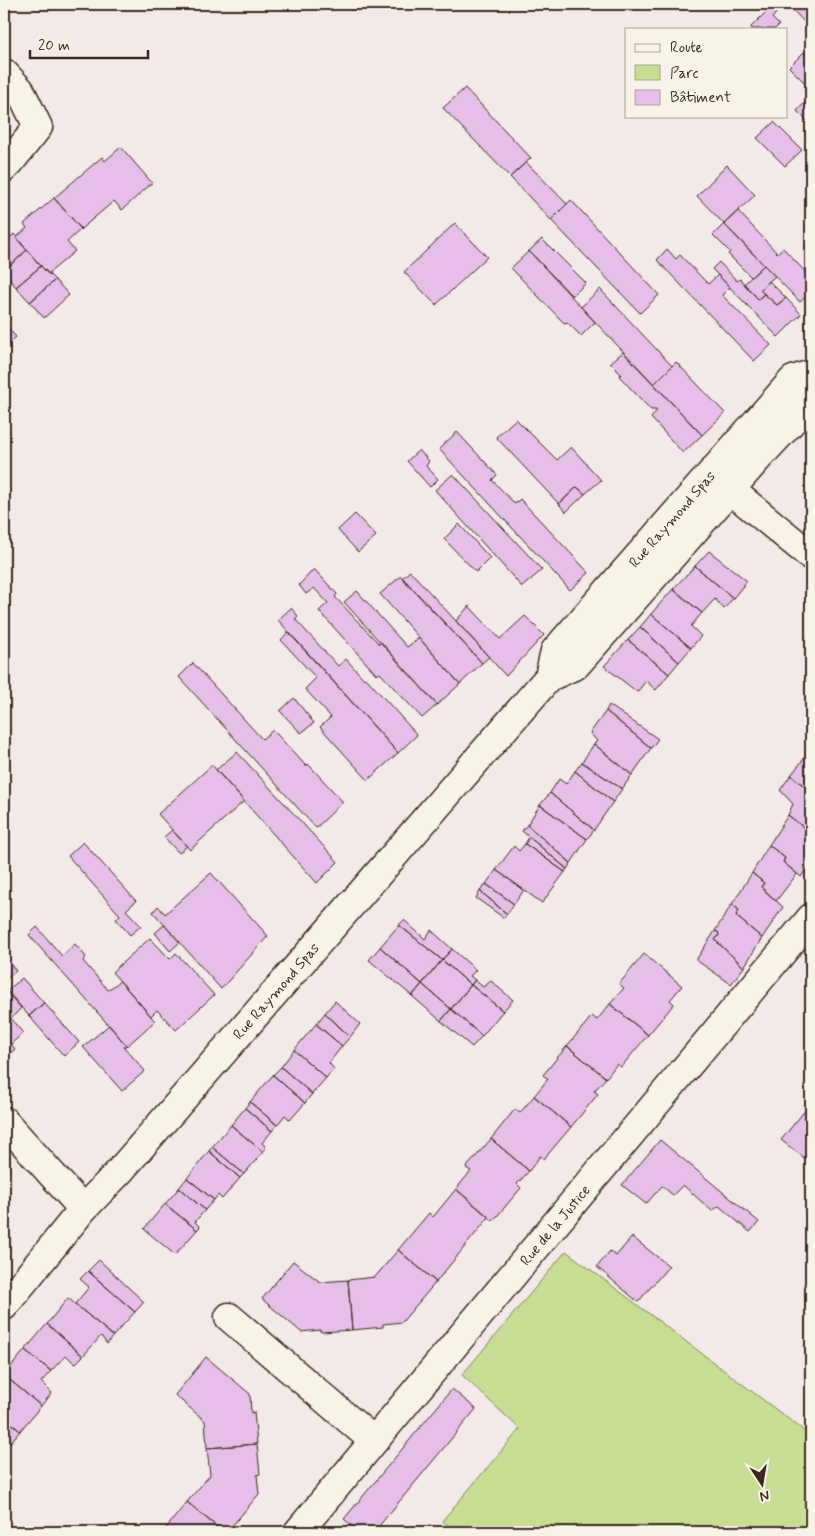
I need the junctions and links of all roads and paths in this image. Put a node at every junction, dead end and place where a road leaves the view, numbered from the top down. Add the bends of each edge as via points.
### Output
1 (4, 72) edge
2 (4, 168) edge
3 (811, 374) edge
4 (811, 402) edge
5 (721, 482) junction
6 (811, 556) edge
7 (811, 918) edge
8 (4, 1121) edge
9 (83, 1209) junction
10 (4, 1306) edge
11 (229, 1317) dead end
12 (374, 1441) junction
13 (298, 1532) edge

1 - 2 street via 20,90 38,126
3 - 5 street, Rue Raymond Spas via 793,380
4 - 5 street, Rue Raymond Spas via 758,457
5 - 6 street
5 - 9 street, Rue Raymond Spas via 576,665 549,677 119,1172
7 - 12 street, Rue de la Justice
8 - 9 street
9 - 10 street, Rue Raymond Spas
11 - 12 street
12 - 13 street, Rue de la Justice

